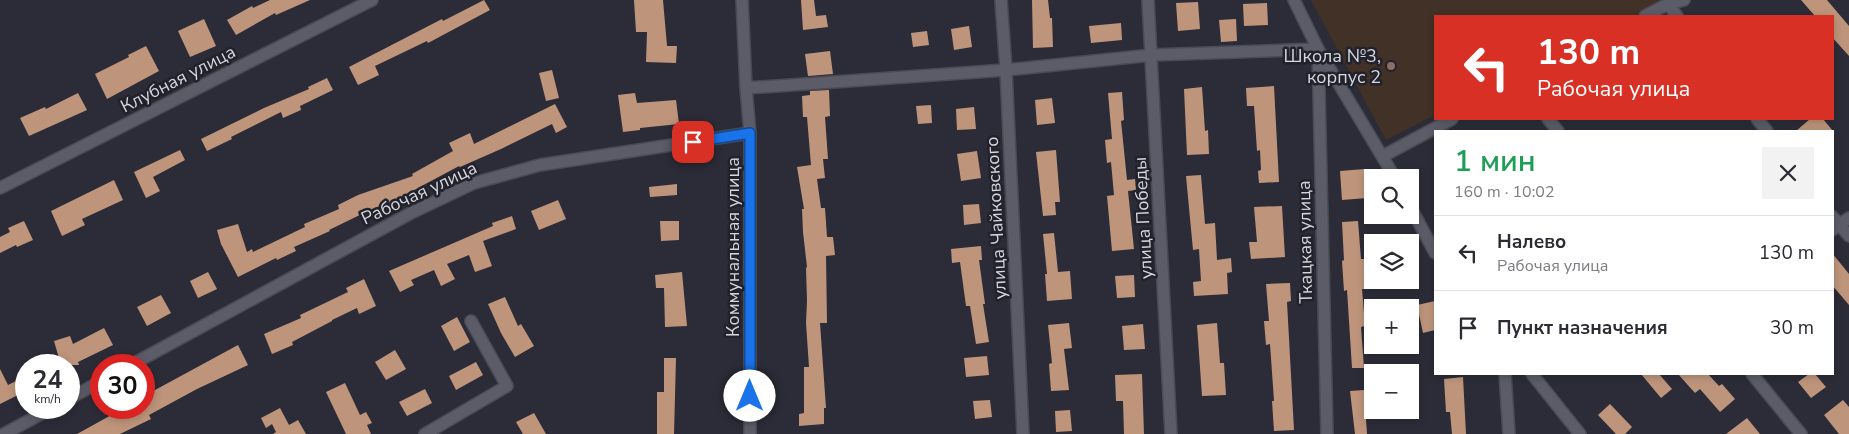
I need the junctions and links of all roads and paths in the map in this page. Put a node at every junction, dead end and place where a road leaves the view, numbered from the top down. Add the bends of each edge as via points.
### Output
1 (372, 0) edge
2 (742, 0) edge
3 (1001, 0) edge
4 (1148, 0) edge
5 (1294, 0) edge
6 (1684, 0) edge
7 (1668, 4) junction
8 (1647, 15) edge
9 (1676, 15) edge
10 (1318, 49) junction
11 (1152, 55) junction
12 (1006, 70) junction
13 (746, 88) junction
14 (1450, 120) edge
15 (1549, 120) edge
16 (1758, 120) edge
17 (1557, 130) edge
18 (1766, 130) edge
19 (750, 133) junction
20 (1384, 156) junction
21 (1390, 169) edge
22 (0, 188) edge
23 (1838, 222) edge
24 (1419, 223) edge
25 (1849, 236) edge
26 (1434, 251) edge
27 (471, 321) dead end
28 (151, 354) edge
29 (1505, 375) edge
30 (1533, 375) edge
31 (1753, 375) edge
32 (32, 419) edge
33 (4, 434) edge
34 (425, 434) edge
35 (750, 434) edge
36 (1023, 434) edge
37 (1171, 434) edge
38 (1327, 434) edge
39 (1509, 434) edge
40 (1580, 434) edge
41 (1801, 434) edge

1 - 22 street, Клубная улица
2 - 13 street, Коммунальная улица
3 - 12 street, улица Чайковского
4 - 11 street, улица Победы
5 - 10 street
6 - 7 street
7 - 8 street
7 - 9 street
10 - 11 street
10 - 20 street
10 - 38 street, Ткацкая улица
11 - 12 street
11 - 37 street, улица Победы
12 - 13 street
12 - 36 street, улица Чайковского
13 - 19 street, Коммунальная улица
14 - 20 street
15 - 17 street
16 - 18 street
19 - 28 street, Рабочая улица via 540,165 474,183 411,213
19 - 35 street, Коммунальная улица
20 - 21 street
23 - 25 street
24 - 26 street
27 - 34 street via 507,386
29 - 39 street
30 - 40 street
31 - 41 street
32 - 33 street

